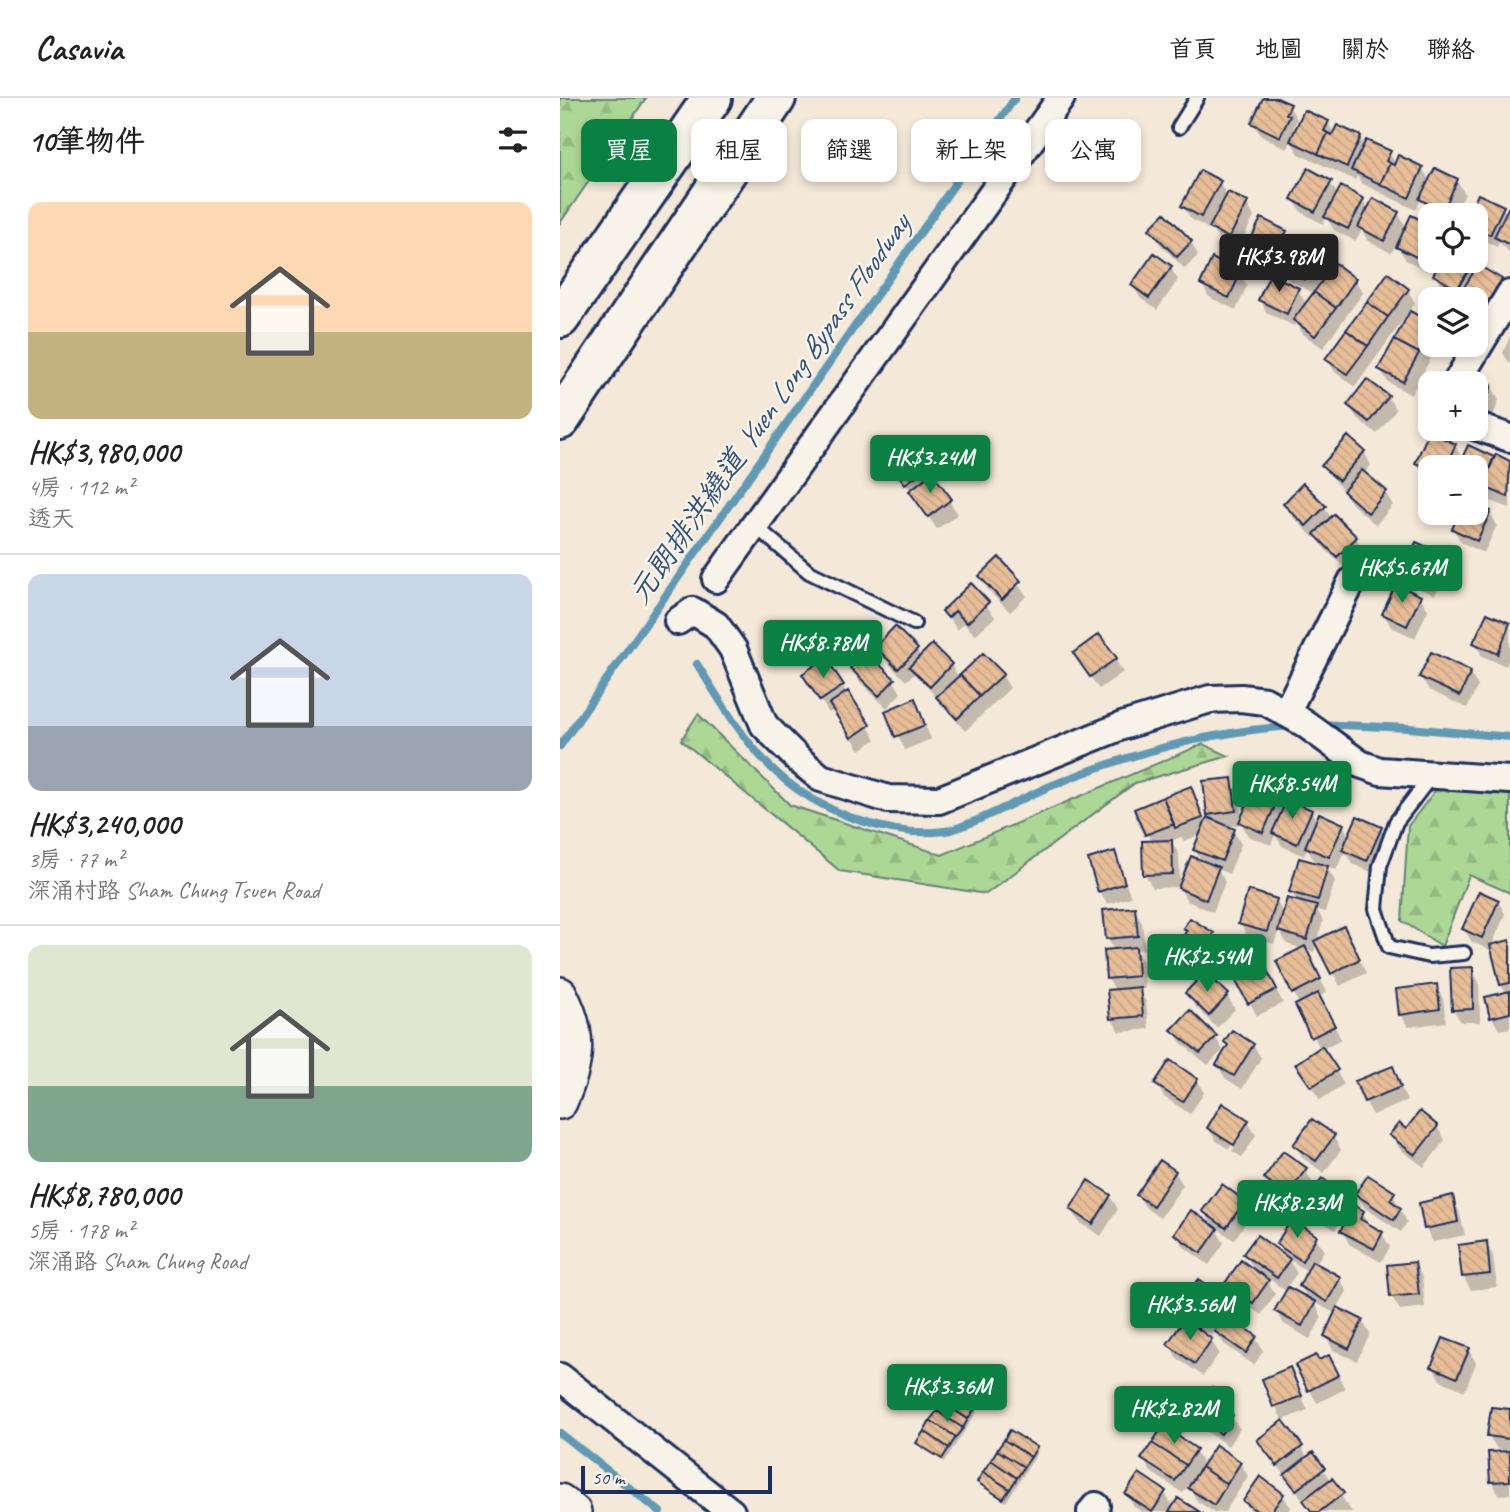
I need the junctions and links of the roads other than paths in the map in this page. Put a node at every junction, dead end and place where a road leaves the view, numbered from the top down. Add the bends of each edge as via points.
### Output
1 (712, 98) edge
2 (776, 98) edge
3 (1061, 98) edge
4 (1196, 98) edge
5 (1179, 127) dead end
6 (1510, 294) edge
7 (560, 318) edge
8 (1463, 371) edge
9 (560, 420) edge
10 (1488, 430) edge
11 (1510, 438) edge
12 (753, 524) junction
13 (716, 579) dead end
14 (1352, 580) dead end
15 (678, 621) dead end
16 (914, 623) dead end
17 (1275, 707) junction
18 (1433, 775) junction
19 (1510, 780) edge
20 (1464, 953) dead end
21 (560, 994) edge
22 (560, 1102) edge
23 (560, 1377) edge
24 (731, 1512) edge

1 - 7 highway
2 - 9 highway
3 - 12 street
4 - 5 lane
6 - 8 street
10 - 11 street
12 - 13 street
12 - 16 lane via 809,572
14 - 17 street
15 - 17 street via 693,611 716,625 733,649 764,725 799,760 821,778 888,799 939,800 1122,726 1210,699 1241,698
17 - 18 street via 1333,747 1380,771
18 - 19 street
18 - 20 lane via 1396,822 1380,866 1376,909 1389,947 1429,956
21 - 22 street via 573,1018 577,1049
23 - 24 street

